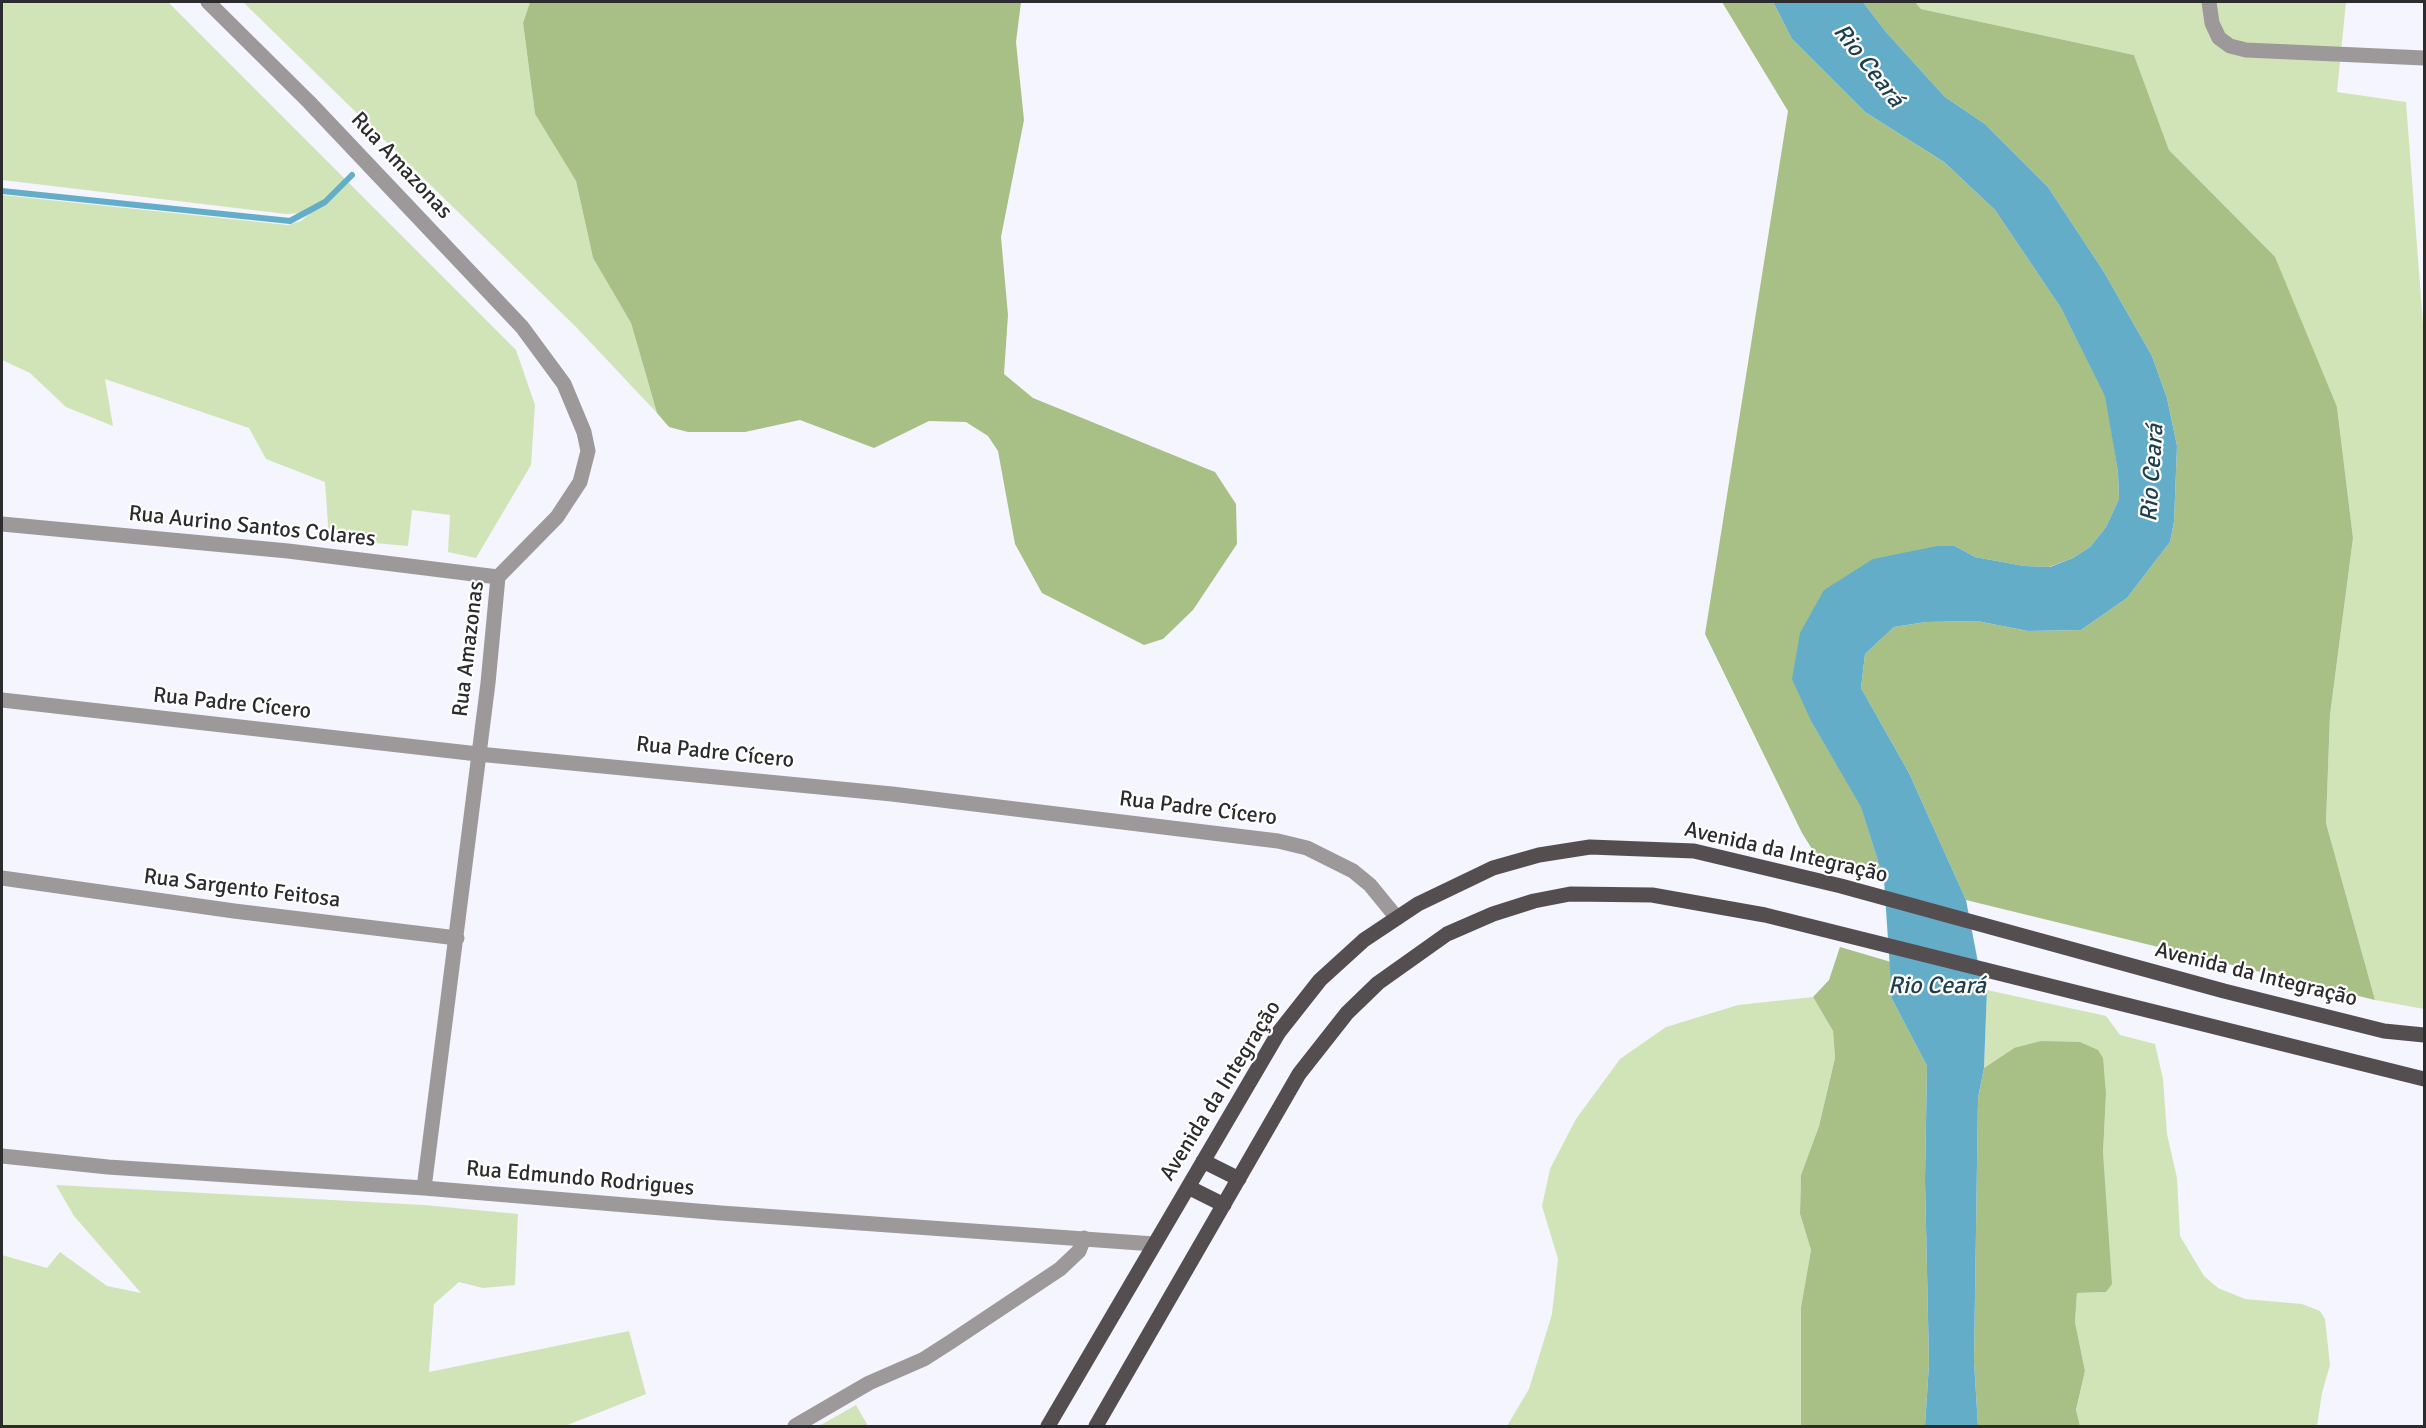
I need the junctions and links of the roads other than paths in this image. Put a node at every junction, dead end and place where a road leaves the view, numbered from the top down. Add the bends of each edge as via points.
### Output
1 (208, 2) edge
2 (2209, 2) edge
3 (2424, 58) edge
4 (2, 525) edge
5 (498, 577) junction
6 (2, 700) edge
7 (478, 754) junction
8 (2, 878) edge
9 (1397, 918) junction
10 (457, 938) junction
11 (2424, 1035) edge
12 (2424, 1079) edge
13 (2, 1156) edge
14 (1203, 1161) junction
15 (1239, 1179) junction
16 (1188, 1187) junction
17 (424, 1188) junction
18 (1224, 1205) junction
19 (1084, 1238) junction
20 (1154, 1244) junction
21 (795, 1426) edge
22 (1048, 1426) edge
23 (1096, 1426) edge

1 - 5 street, Rua Amazonas via 309,102 522,327 564,384 588,451 580,482 557,517
2 - 3 street via 2219,38 2230,46 2246,50
4 - 5 street, Rua Aurino Santos Colares via 288,551
5 - 7 street, Rua Amazonas
6 - 7 street, Rua Padre Cícero
7 - 9 street, Rua Padre Cícero via 892,794 1278,842 1307,848 1353,871
7 - 10 street, Rua Amazonas
8 - 10 street, Rua Sargento Feitosa
9 - 11 main road, Avenida da Integração via 1493,868 1539,855 1590,847 1694,851 1841,886 2384,1031
9 - 14 main road, Avenida da Integração via 1364,940 1320,980 1285,1023
10 - 17 street, Rua Amazonas
12 - 15 main road via 1765,915 1652,895 1570,894 1493,914 1447,934 1378,983 1347,1013 1299,1074
13 - 17 street, Rua Edmundo Rodrigues
14 - 15 main road
14 - 16 main road, Avenida da Integração
15 - 18 main road
16 - 18 main road
16 - 20 main road, Avenida da Integração
17 - 19 street, Rua Edmundo Rodrigues
18 - 23 main road
19 - 20 street, Rua Edmundo Rodrigues
19 - 21 street via 1071,1261 924,1359 869,1383
20 - 22 main road, Avenida da Integração

